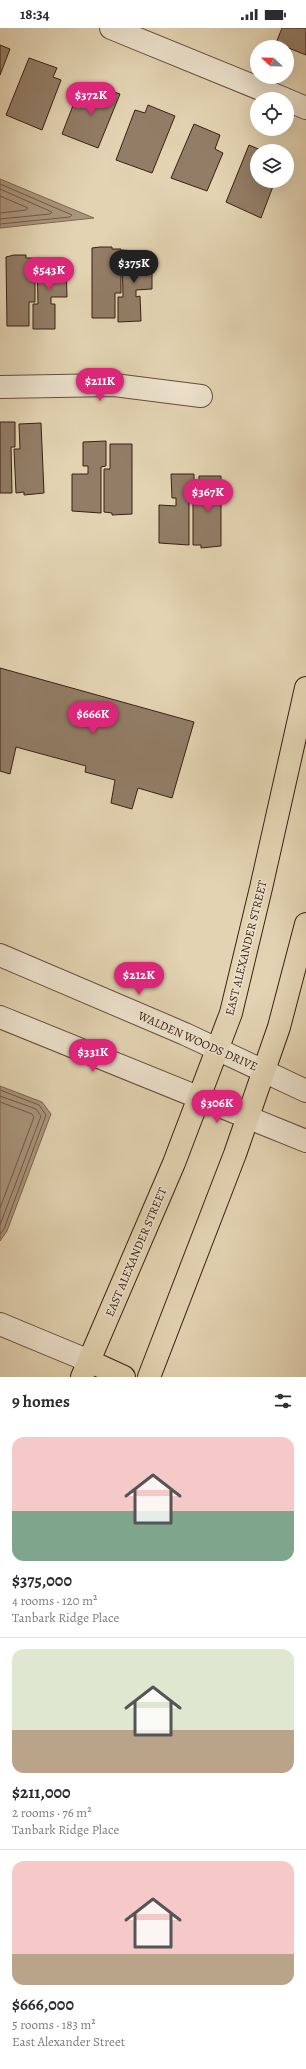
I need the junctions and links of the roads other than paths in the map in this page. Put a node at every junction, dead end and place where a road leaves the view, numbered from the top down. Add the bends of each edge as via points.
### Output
1 (111, 28) edge
2 (267, 92) edge
3 (294, 103) edge
4 (306, 108) edge
5 (0, 387) edge
6 (201, 396) dead end
7 (306, 688) edge
8 (306, 924) edge
9 (0, 955) edge
10 (0, 1017) edge
11 (217, 1049) junction
12 (263, 1071) junction
13 (306, 1091) edge
14 (199, 1099) junction
15 (247, 1118) junction
16 (306, 1141) edge
17 (0, 1324) edge
18 (85, 1369) edge
19 (124, 1377) edge
20 (149, 1377) edge

1 - 2 street
3 - 4 street
5 - 6 street via 114,385
7 - 11 main road, EAST ALEXANDER STREET via 243,965 231,1013
8 - 12 main road via 279,1027
9 - 11 street, WALDEN WOODS DRIVE
10 - 14 street
11 - 12 street, WALDEN WOODS DRIVE
11 - 14 main road, EAST ALEXANDER STREET
12 - 13 street, WALDEN WOODS DRIVE
12 - 15 main road
14 - 15 street
14 - 18 main road, EAST ALEXANDER STREET
15 - 16 street
15 - 20 main road
17 - 18 street
18 - 19 main road

